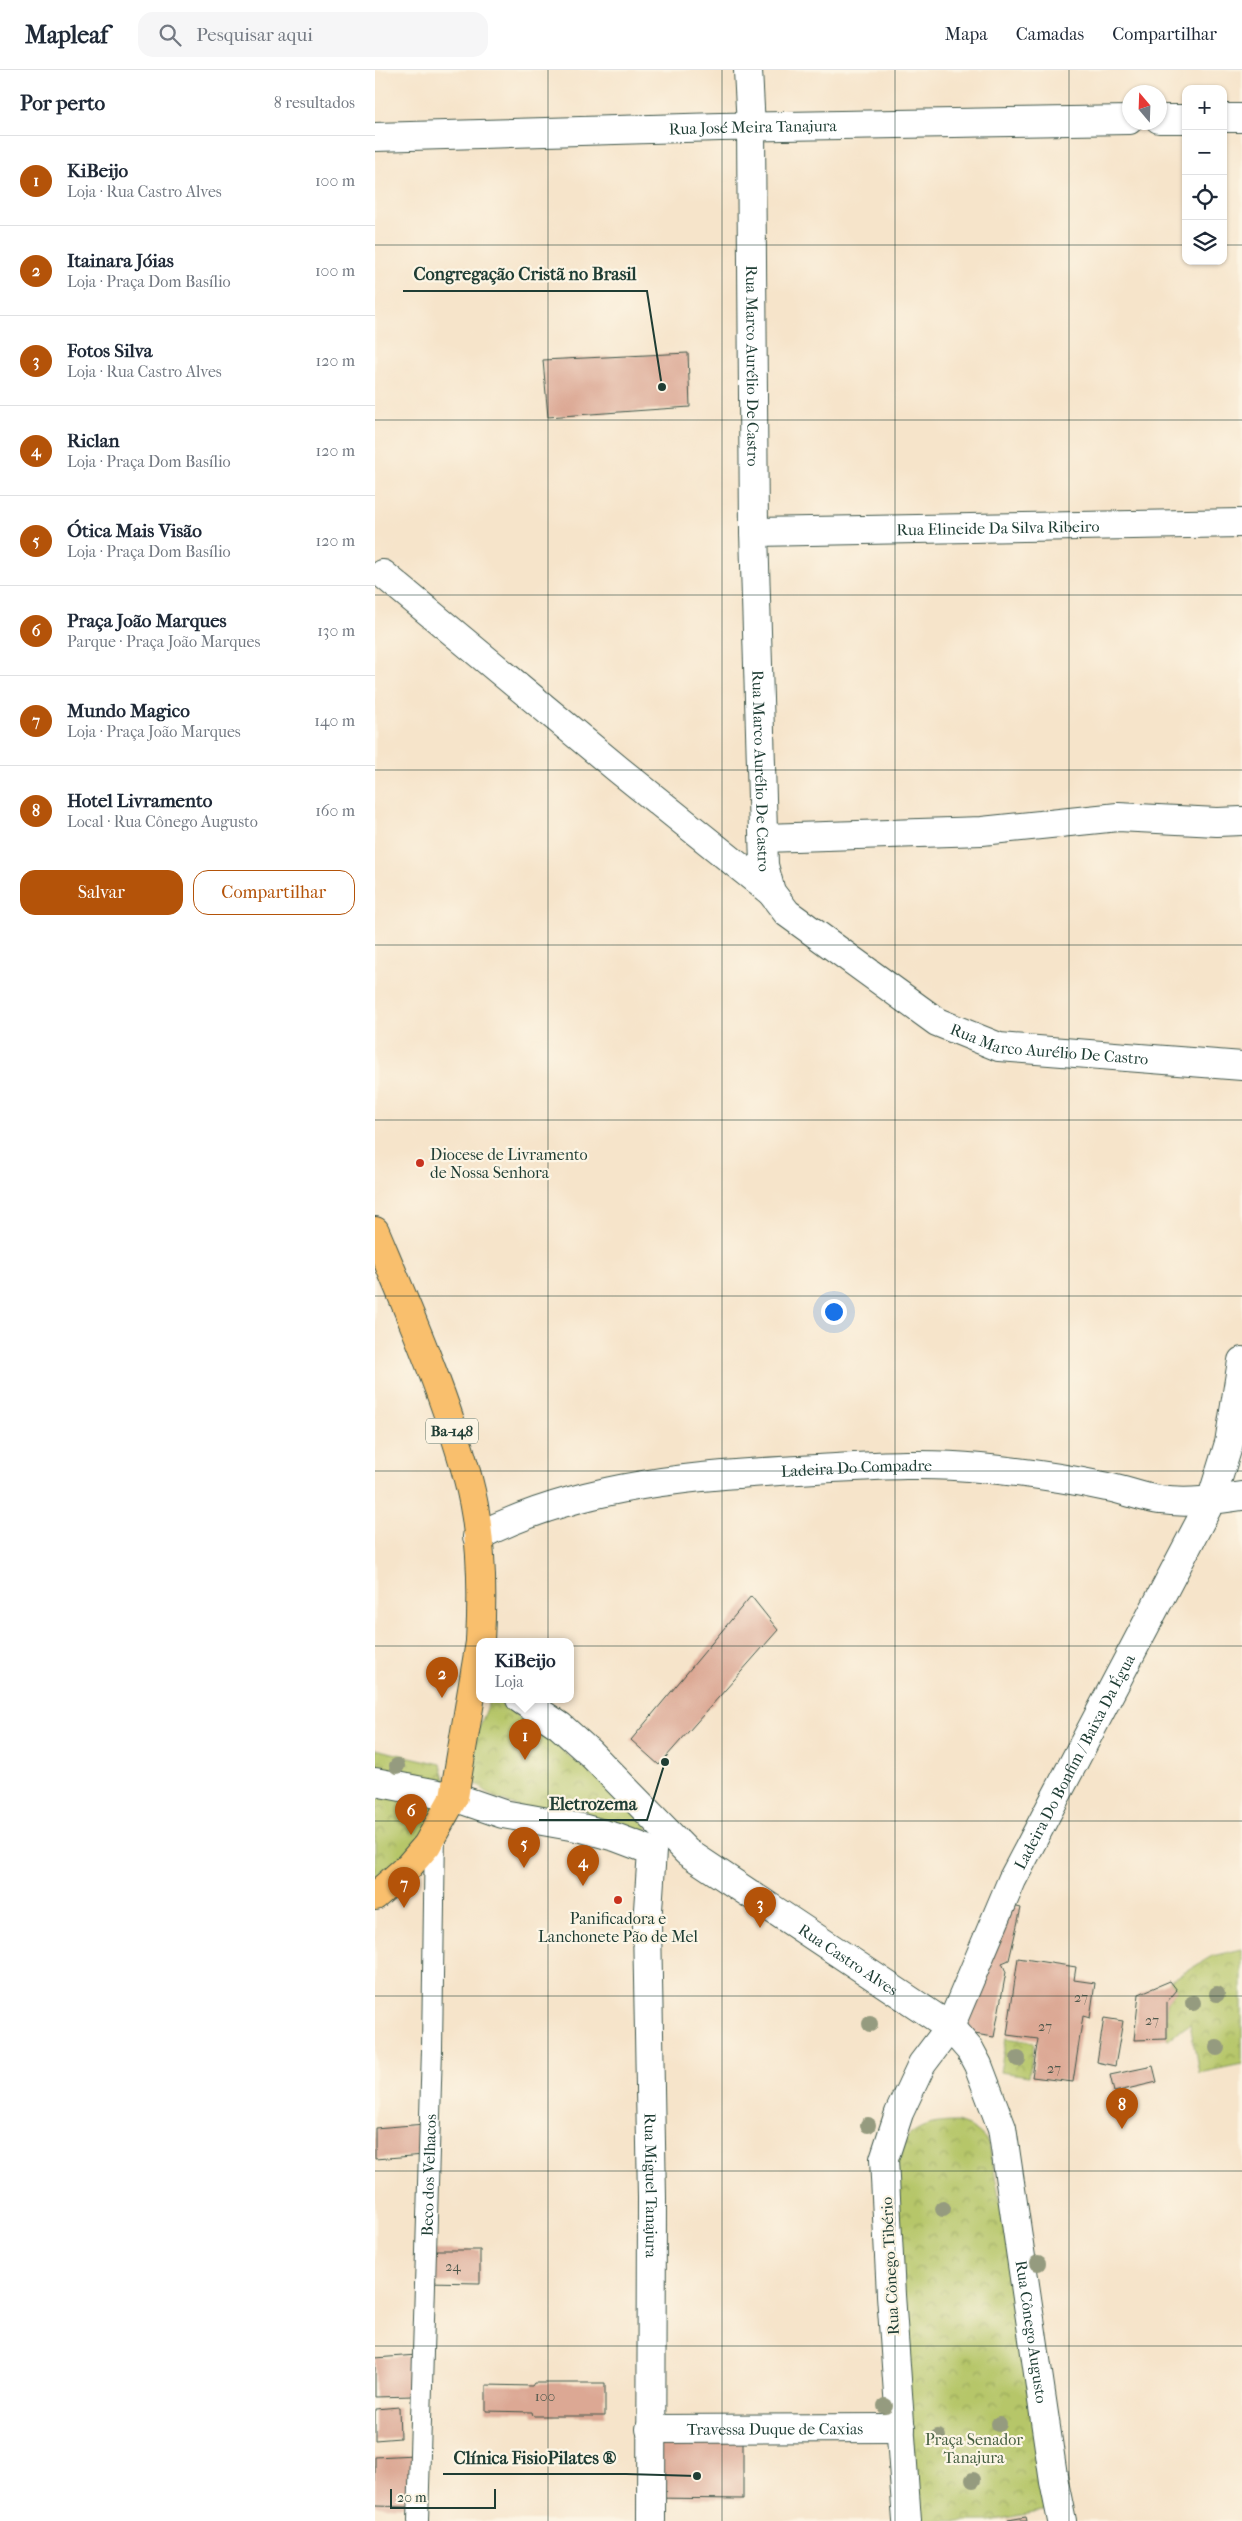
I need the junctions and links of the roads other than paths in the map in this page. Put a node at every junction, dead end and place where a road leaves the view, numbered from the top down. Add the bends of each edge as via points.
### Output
1 (748, 70) edge
2 (1227, 118) edge
3 (1242, 118) edge
4 (1167, 119) edge
5 (1182, 119) edge
6 (1122, 120) edge
7 (751, 127) junction
8 (375, 137) edge
9 (1242, 523) edge
10 (754, 532) junction
11 (383, 574) dead end
12 (1242, 821) edge
13 (764, 838) junction
14 (771, 892) junction
15 (1242, 1066) edge
16 (375, 1231) edge
17 (1242, 1361) edge
18 (1242, 1496) edge
19 (1211, 1501) junction
20 (477, 1537) junction
21 (480, 1638) edge
22 (476, 1669) edge
23 (526, 1703) edge
24 (375, 1782) edge
25 (453, 1797) junction
26 (435, 1828) junction
27 (652, 1851) junction
28 (687, 1852) junction
29 (375, 1896) edge
30 (950, 2028) junction
31 (901, 2428) junction
32 (650, 2429) junction
33 (418, 2521) edge
34 (651, 2521) edge
35 (907, 2521) edge
36 (1062, 2521) edge

1 - 7 street
2 - 3 street
4 - 5 street
6 - 7 street, Rua José Meira Tanajura
7 - 8 street, Rua José Meira Tanajura
7 - 10 street, Rua Marco Aurélio De Castro
9 - 10 street, Rua Elineide Da Silva Ribeiro
10 - 13 street, Rua Marco Aurélio De Castro
11 - 14 street
12 - 13 street via 1118,817 982,831
13 - 14 street, Rua Marco Aurélio De Castro via 764,865
14 - 15 street, Rua Marco Aurélio De Castro via 787,913 937,1022 999,1047
16 - 20 main road, Ba-148 via 436,1384 468,1481
17 - 19 street via 1229,1443
18 - 19 street, Ladeira Do Compadre
19 - 20 street, Ladeira Do Compadre via 1161,1500 1056,1478 917,1464 691,1477 593,1495 499,1526
19 - 30 street, Ladeira Do Bonfim / Baixa Da Égua via 1012,1880
20 - 21 main road, Ba-148 via 483,1595
22 - 25 main road, Ba-148
23 - 28 street, Rua Castro Alves via 590,1753
24 - 25 street
25 - 26 main road, Ba-148
25 - 27 street via 503,1814 615,1837
26 - 29 main road, Ba-148 via 427,1845 409,1866
26 - 33 lane, Beco dos Velhacos
27 - 28 street
27 - 32 street, Rua Miguel Tanajura via 647,1924 652,2198
28 - 30 street, Rua Castro Alves
30 - 31 street, Rua Cônego Tibério via 922,2064 899,2113 884,2159
30 - 36 street, Rua Cônego Augusto via 970,2050 978,2065 1002,2128
31 - 32 street, Travessa Duque de Caxias
31 - 35 street, Rua Cônego Tibério
32 - 34 street, Rua Miguel Tanajura

